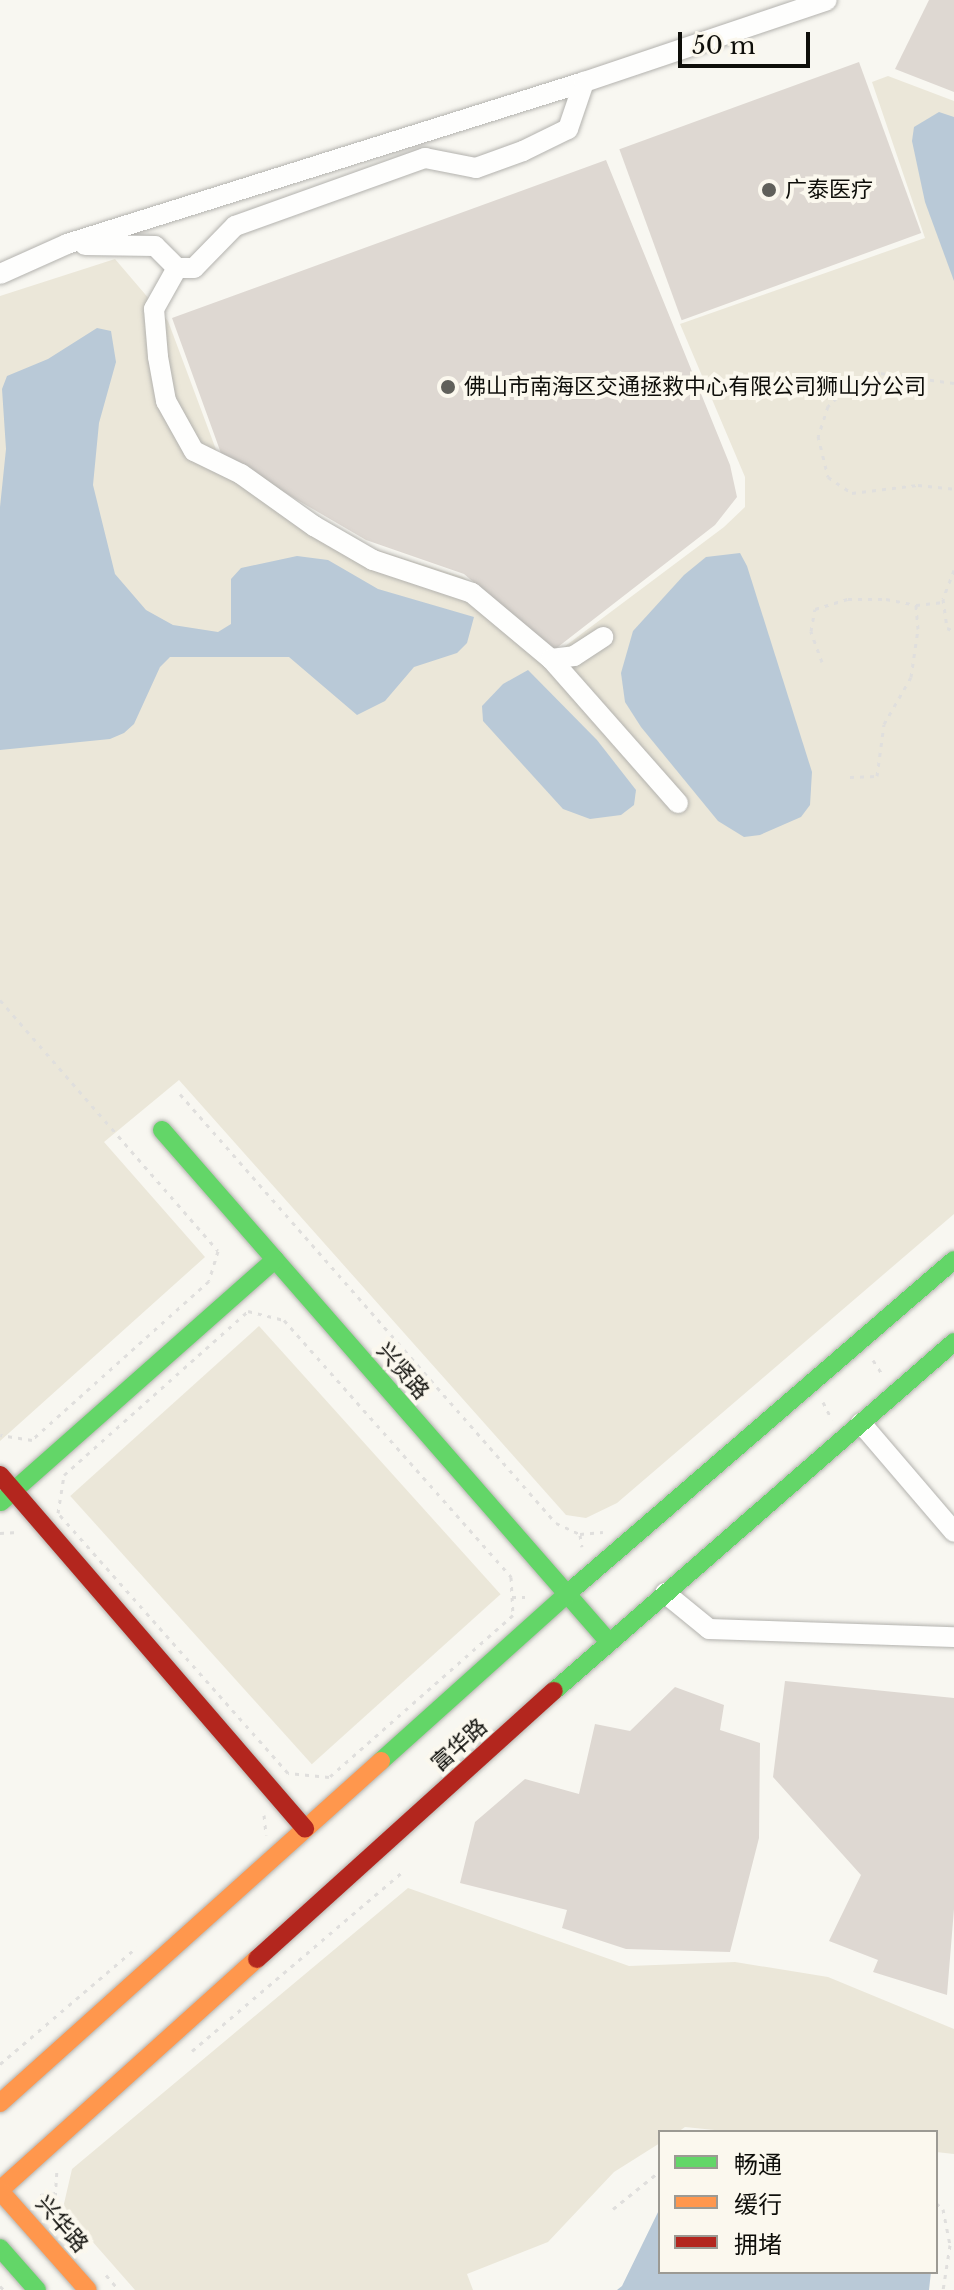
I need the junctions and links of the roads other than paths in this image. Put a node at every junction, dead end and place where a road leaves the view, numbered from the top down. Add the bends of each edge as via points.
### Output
1 (827, 0) edge
2 (584, 82) junction
3 (67, 244) junction
4 (177, 268) junction
5 (0, 274) edge
6 (603, 637) dead end
7 (551, 659) junction
8 (678, 803) dead end
9 (162, 1130) dead end
10 (275, 1260) junction
11 (954, 1260) edge
12 (954, 1342) edge
13 (861, 1423) junction
14 (0, 1475) edge
15 (7, 1496) edge
16 (954, 1532) edge
17 (665, 1593) junction
18 (567, 1594) junction
19 (954, 1637) edge
20 (609, 1642) junction
21 (305, 1828) junction
22 (0, 2103) edge
23 (0, 2190) edge
24 (0, 2248) edge
25 (37, 2290) edge
26 (88, 2290) edge

1 - 2 street
2 - 3 street
2 - 4 street via 568,129 523,151 476,168 425,158 235,226 194,268
3 - 4 street via 155,246
3 - 5 street
4 - 7 street via 154,309 158,357 166,401 194,451 241,474 373,560 472,593
6 - 7 street via 574,656
7 - 8 street
9 - 10 street, 兴贤路
10 - 15 street
10 - 18 street, 兴贤路
11 - 18 street, 富华路
12 - 13 street, 富华路
13 - 16 street
13 - 17 street, 富华路
14 - 15 street
15 - 21 street
17 - 19 street via 709,1629
17 - 20 street, 富华路
18 - 20 street, 兴贤路
18 - 21 street, 富华路
20 - 23 street, 富华路
21 - 22 street, 富华路
23 - 26 street, 兴华路
24 - 25 street

